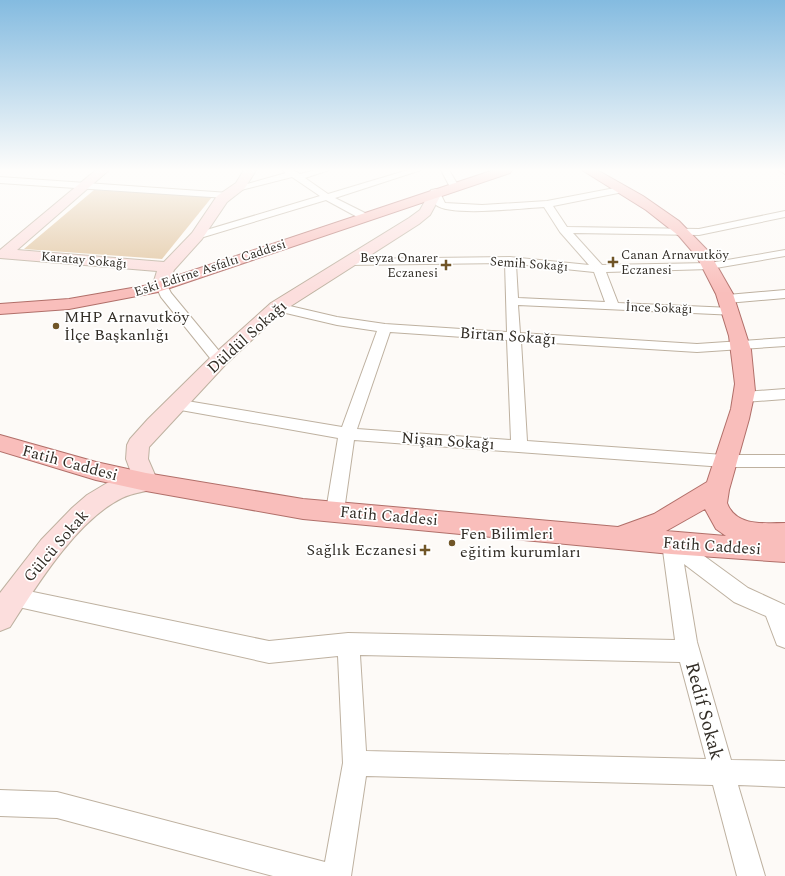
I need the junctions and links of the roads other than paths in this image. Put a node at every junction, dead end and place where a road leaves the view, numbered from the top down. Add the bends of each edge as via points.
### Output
1 (54, 211) edge
2 (214, 211) edge
3 (283, 211) edge
4 (353, 211) edge
5 (383, 211) edge
6 (426, 211) edge
7 (551, 211) edge
8 (652, 211) edge
9 (785, 214) edge
10 (365, 217) junction
11 (564, 230) junction
12 (684, 232) junction
13 (197, 236) junction
14 (785, 253) edge
15 (2, 254) edge
16 (510, 260) junction
17 (347, 262) junction
18 (710, 266) junction
19 (168, 267) junction
20 (600, 269) junction
21 (162, 286) junction
22 (785, 294) edge
23 (513, 301) junction
24 (730, 305) junction
25 (613, 306) junction
26 (277, 307) junction
27 (0, 310) edge
28 (385, 328) junction
29 (515, 337) junction
30 (785, 342) edge
31 (740, 346) junction
32 (219, 360) junction
33 (785, 394) edge
34 (744, 397) junction
35 (175, 404) junction
36 (347, 434) junction
37 (0, 443) edge
38 (519, 446) junction
39 (724, 461) junction
40 (785, 461) edge
41 (146, 482) junction
42 (717, 488) junction
43 (335, 511) junction
44 (743, 532) junction
45 (785, 534) edge
46 (617, 538) junction
47 (671, 543) junction
48 (785, 551) edge
49 (4, 612) edge
50 (779, 612) edge
51 (785, 638) edge
52 (348, 644) junction
53 (688, 651) junction
54 (355, 763) junction
55 (721, 772) junction
56 (785, 774) edge
57 (0, 803) edge
58 (325, 876) edge
59 (337, 876) edge
60 (751, 876) edge

1 - 15 street
2 - 13 street
3 - 13 street
4 - 10 street
5 - 10 main road, Eski Edirne Asfaltı Caddesi
6 - 17 street, Düldül Sokağı via 414,221
7 - 11 street, İnce Sokağı
8 - 12 main road
9 - 12 street via 699,232
10 - 21 main road, Eski Edirne Asfaltı Caddesi
11 - 12 street
11 - 20 street, İnce Sokağı
12 - 18 main road
13 - 19 street
14 - 18 street, Semih Sokağı
15 - 19 street, Karatay Sokağı
16 - 17 street, Semih Sokağı
16 - 20 street, Semih Sokağı
16 - 23 street
17 - 26 street, Düldül Sokağı
18 - 20 street, Semih Sokağı
18 - 24 main road
19 - 21 street via 163,274
20 - 25 street, İnce Sokağı
21 - 27 main road, Eski Edirne Asfaltı Caddesi via 82,302
21 - 32 street via 165,294
22 - 24 street, İnce Sokağı
23 - 25 street
23 - 29 street
24 - 25 street, İnce Sokağı
24 - 31 main road
26 - 28 street, Birtan Sokağı via 337,321
26 - 32 street, Düldül Sokağı
28 - 29 street, Birtan Sokağı
28 - 36 street
29 - 31 street, Birtan Sokağı via 698,348
29 - 38 street
30 - 31 street, Birtan Sokağı
31 - 34 main road
32 - 35 street, Düldül Sokağı
33 - 34 street
34 - 39 main road
35 - 36 street, Nişan Sokağı
35 - 41 street, Düldül Sokağı via 138,445 137,459
36 - 38 street, Nişan Sokağı
36 - 43 street
37 - 41 main road, Fatih Caddesi via 96,471
38 - 39 street, Nişan Sokağı
39 - 40 street, Nişan Sokağı
39 - 42 main road
41 - 43 main road, Fatih Caddesi via 304,509
41 - 49 street, Gülcü Sokak via 110,492 76,519 34,569
42 - 44 main road via 715,501 720,516
42 - 46 main road via 670,519 646,530
43 - 46 main road, Fatih Caddesi
44 - 45 main road
44 - 47 main road via 700,531
46 - 47 main road, Fatih Caddesi
47 - 48 main road, Fatih Caddesi
47 - 50 street via 741,595
47 - 53 street, Redif Sokak
49 - 52 street via 269,652
50 - 51 street
52 - 53 street
52 - 54 street
53 - 55 street, Redif Sokak
54 - 55 street
54 - 59 street
55 - 56 street
55 - 60 street, Redif Sokak
57 - 58 street via 57,805

